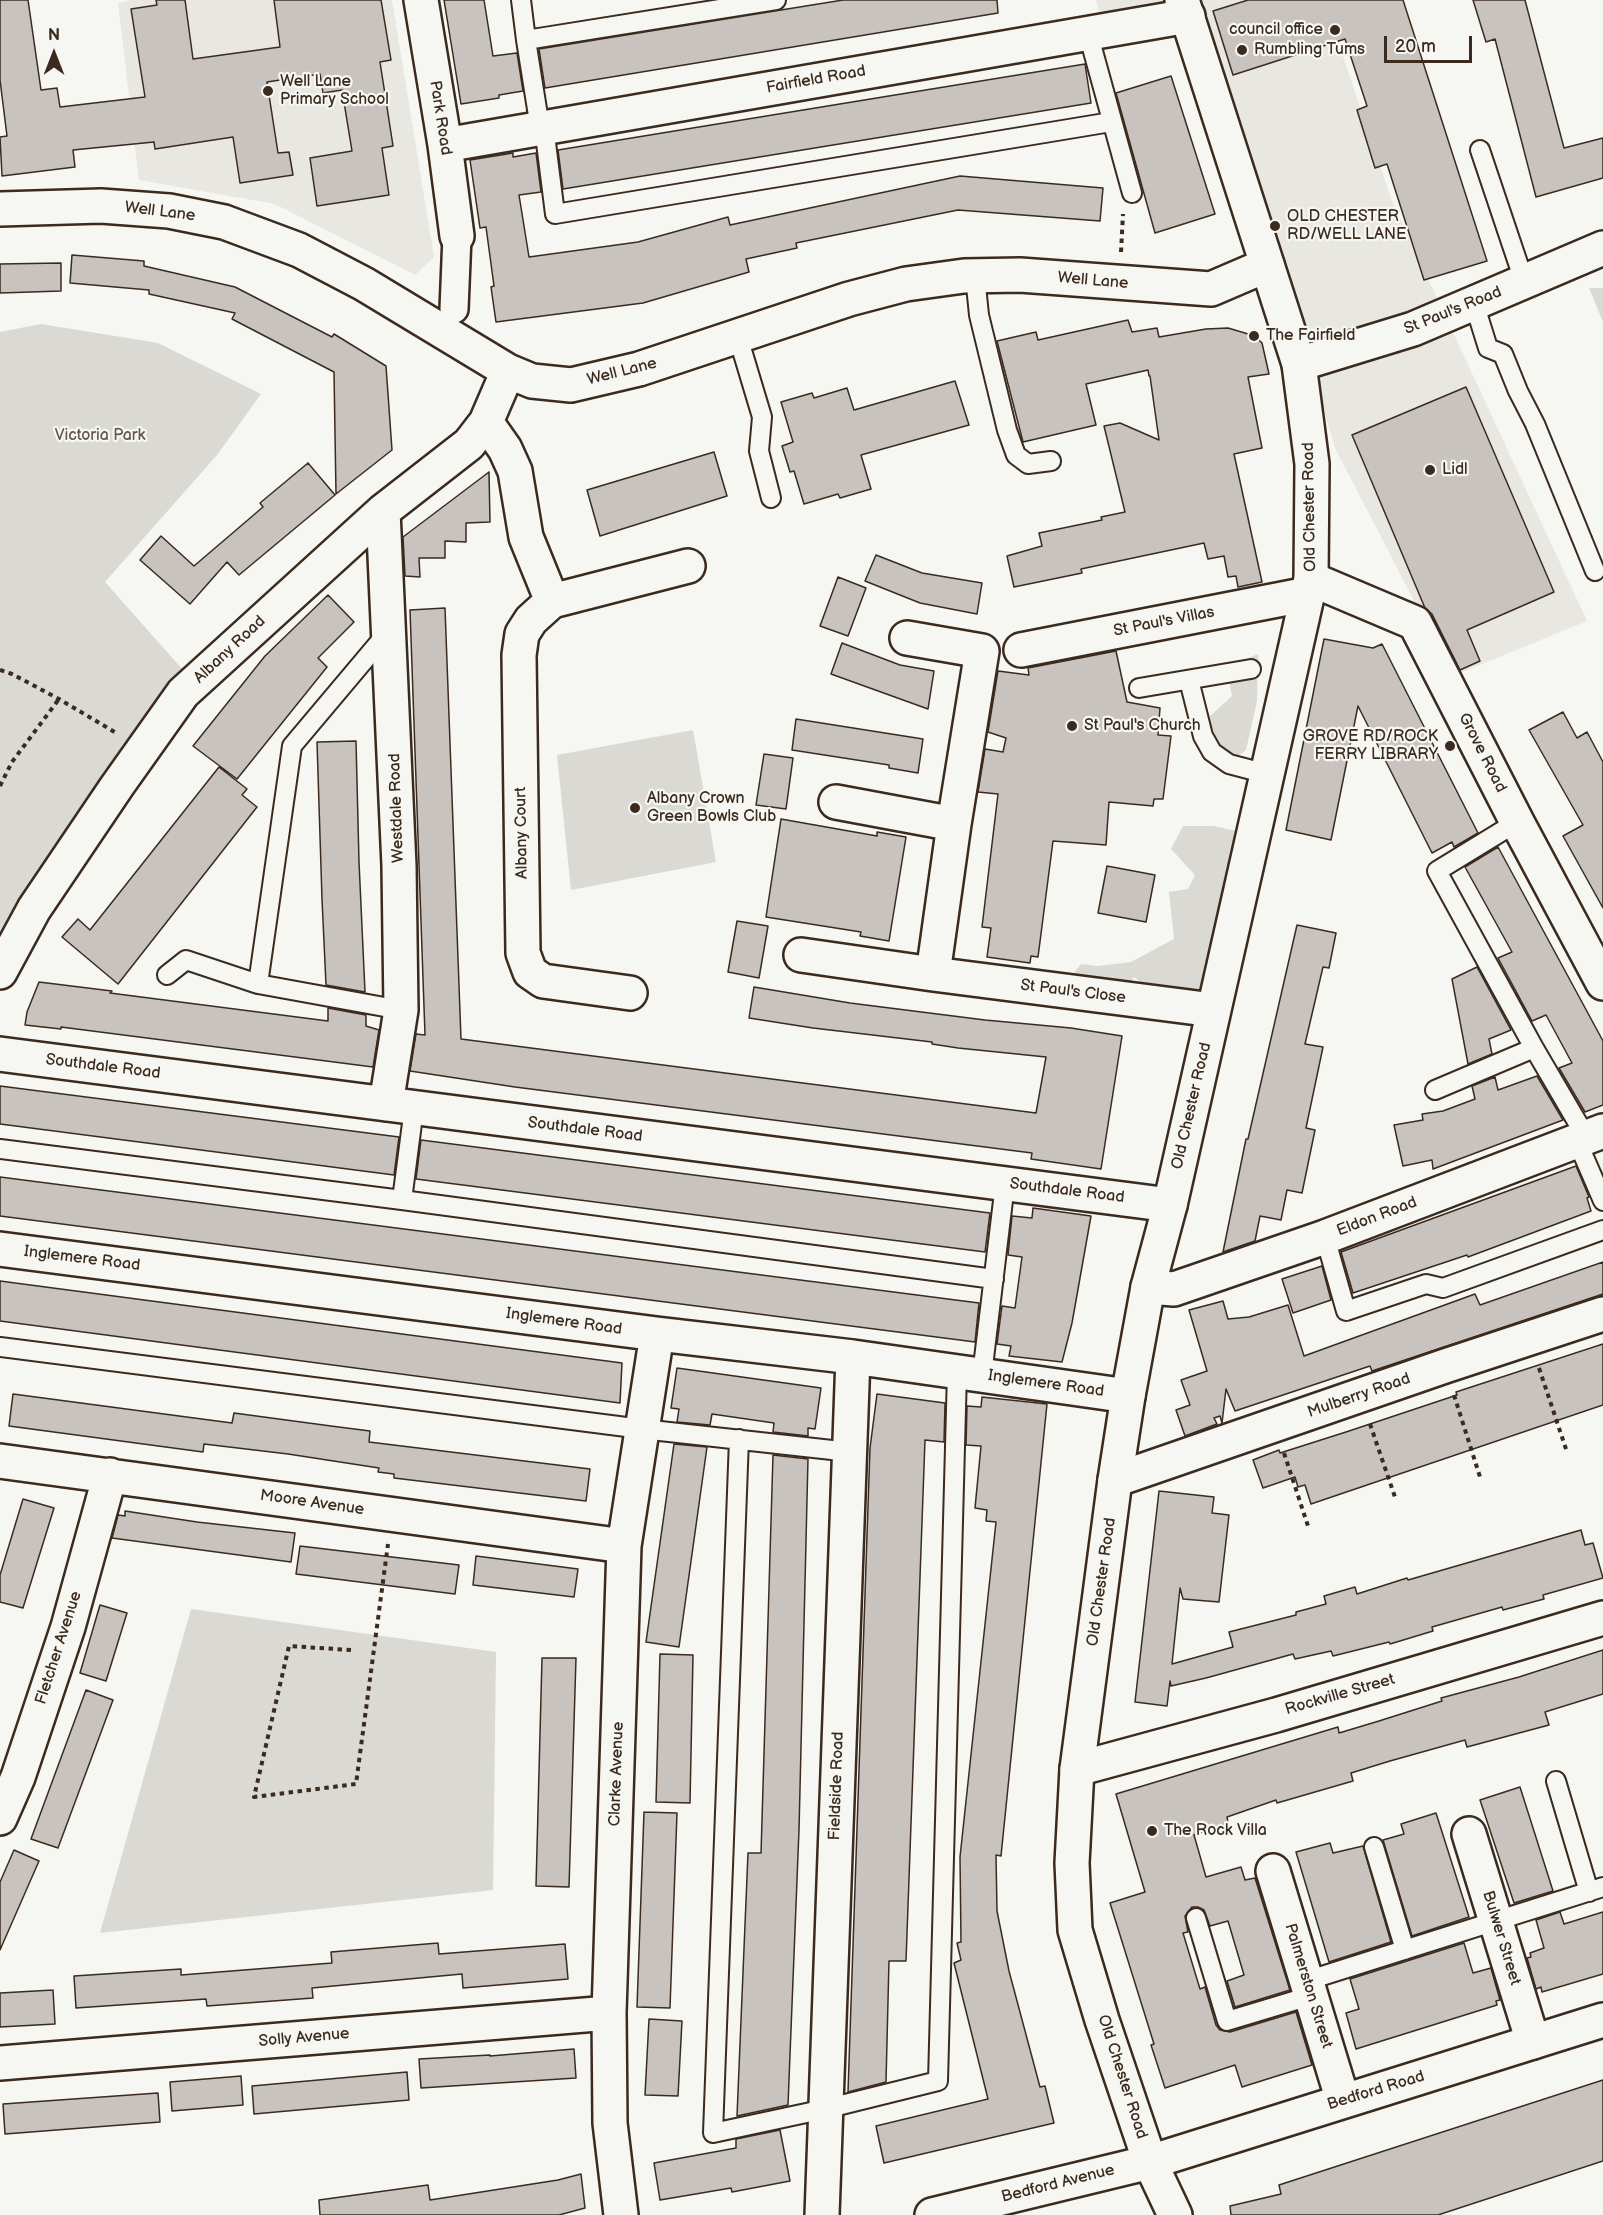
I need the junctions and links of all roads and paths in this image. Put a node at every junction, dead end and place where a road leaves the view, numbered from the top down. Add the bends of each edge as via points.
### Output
1 (422, 0) edge
2 (521, 0) edge
3 (776, 0) edge
4 (1185, 8) edge
5 (1088, 33) junction
6 (526, 40) junction
7 (1111, 122) junction
8 (542, 127) junction
9 (445, 145) junction
10 (1480, 150) dead end
11 (1132, 193) joint
12 (0, 209) edge
13 (457, 236) joint
14 (1603, 248) edge
15 (1267, 265) junction
16 (975, 276) junction
17 (1524, 281) junction
18 (1119, 283) junction
19 (1474, 303) junction
20 (454, 309) dead end
21 (738, 336) junction
22 (1299, 364) junction
23 (508, 371) junction
24 (486, 422) junction
25 (1051, 461) dead end
26 (771, 498) dead end
27 (384, 511) junction
28 (688, 566) dead end
29 (1595, 571) dead end
30 (1309, 586) junction
31 (552, 601) junction
32 (390, 630) junction
33 (907, 638) dead end
34 (1021, 650) dead end
35 (1251, 669) dead end
36 (0, 670) edge
37 (1189, 680) junction
38 (1139, 688) dead end
39 (59, 699) junction
40 (142, 750) junction
41 (1267, 774) junction
42 (0, 786) edge
43 (836, 802) dead end
44 (1517, 822) junction
45 (954, 824) junction
46 (801, 955) dead end
47 (0, 972) edge
48 (933, 974) junction
49 (167, 975) dead end
50 (1603, 983) edge
51 (258, 984) junction
52 (630, 993) dead end
53 (401, 1010) junction
54 (1214, 1010) junction
55 (1534, 1048) junction
56 (0, 1054) edge
57 (1435, 1089) dead end
58 (400, 1106) junction
59 (1588, 1136) edge
60 (0, 1149) edge
61 (1005, 1184) junction
62 (402, 1200) junction
63 (1603, 1201) edge
64 (1170, 1205) junction
65 (1603, 1230) edge
66 (1325, 1237) junction
67 (0, 1249) edge
68 (994, 1280) junction
69 (1148, 1287) junction
70 (1603, 1314) edge
71 (657, 1334) junction
72 (1529, 1339) junction
73 (0, 1347) edge
74 (853, 1357) junction
75 (1444, 1366) junction
76 (970, 1373) junction
77 (1360, 1395) junction
78 (1128, 1396) junction
79 (1275, 1425) junction
80 (642, 1429) junction
81 (739, 1439) junction
82 (850, 1452) junction
83 (1567, 1452) dead end
84 (0, 1461) edge
85 (110, 1475) junction
86 (1480, 1477) dead end
87 (1115, 1480) junction
88 (1396, 1500) dead end
89 (392, 1514) junction
90 (1308, 1526) dead end
91 (624, 1546) junction
92 (1603, 1618) edge
93 (351, 1650) dead end
94 (1077, 1769) junction
95 (1556, 1782) dead end
96 (0, 1818) edge
97 (1469, 1834) dead end
98 (1374, 1847) dead end
99 (1273, 1871) dead end
100 (1596, 1889) edge
101 (1196, 1918) dead end
102 (1496, 1921) junction
103 (1405, 1950) junction
104 (1308, 1988) junction
105 (609, 2013) junction
106 (1603, 2020) edge
107 (1533, 2042) junction
108 (0, 2063) edge
109 (1343, 2101) junction
110 (825, 2109) junction
111 (1150, 2162) junction
112 (621, 2215) edge
113 (822, 2215) edge
114 (932, 2215) edge
115 (1175, 2215) edge

1 - 9 street, Park Road
2 - 6 lane
3 - 6 lane
4 - 5 street, Fairfield Road
4 - 15 street, Old Chester Road
5 - 7 lane
5 - 8 street, Fairfield Road
6 - 8 lane
7 - 8 lane via 555,214
7 - 11 lane
8 - 9 street, Fairfield Road
9 - 13 street, Park Road
10 - 17 lane
11 - 18 path via 1124,203
12 - 23 street, Well Lane via 101,206 169,210 224,222 299,250 364,284
13 - 20 street
14 - 17 street, St Paul's Road
15 - 18 street, Well Lane via 1211,289
15 - 22 street, Old Chester Road
16 - 18 street, Well Lane
16 - 21 street, Well Lane via 906,284
16 - 25 lane via 979,315 1016,455 1028,464
17 - 19 street, St Paul's Road
19 - 22 street, St Paul's Road via 1413,329
19 - 29 lane via 1488,348 1503,354 1535,424
21 - 23 street, Well Lane via 639,369 571,385 532,381
21 - 26 lane via 762,417 759,451
22 - 30 street, Old Chester Road via 1312,464
23 - 24 street, Albany Road
24 - 27 street, Albany Road via 469,444
24 - 31 street via 515,471 526,537
27 - 32 street, Westdale Road
27 - 40 street, Albany Road via 183,693
28 - 31 street, Albany Court
30 - 34 street, St Paul's Villas
30 - 41 street, Old Chester Road
30 - 44 street, Grove Road via 1415,623
31 - 52 street, Albany Court via 522,634 519,655 523,953 530,972 543,981
32 - 51 lane via 292,746
32 - 53 street, Westdale Road
33 - 45 street via 982,651
35 - 37 lane
36 - 39 path
37 - 38 lane
37 - 41 lane via 1203,736 1212,752 1229,764
39 - 40 path
39 - 42 path via 12,762
40 - 47 street, Albany Road via 33,909
41 - 54 street, Old Chester Road
43 - 45 street
44 - 50 street, Grove Road
44 - 55 lane via 1437,870
45 - 48 street
46 - 48 street, St Paul's Close
48 - 54 street, St Paul's Close
49 - 51 lane via 186,960
51 - 53 lane
53 - 58 street, Westdale Road
54 - 64 street, Old Chester Road
55 - 57 lane
55 - 59 lane
56 - 58 street, Southdale Road
58 - 61 street, Southdale Road
58 - 62 lane
59 - 63 lane
59 - 66 street, Eldon Road
60 - 62 lane
61 - 64 street, Southdale Road
61 - 68 lane
62 - 68 lane
64 - 69 street, Old Chester Road
65 - 66 lane via 1443,1288 1426,1284 1346,1311
66 - 69 street, Eldon Road via 1174,1289
67 - 71 street, Inglemere Road
68 - 76 lane
69 - 78 street, Old Chester Road
70 - 72 street, Mulberry Road
71 - 74 street, Inglemere Road
71 - 80 street, Clarke Avenue
72 - 75 street, Mulberry Road
72 - 83 path
73 - 80 lane
74 - 76 street, Inglemere Road
74 - 82 street, Fieldside Road
75 - 77 street, Mulberry Road
75 - 86 path
76 - 78 street, Inglemere Road
76 - 110 lane via 938,2081
77 - 79 street, Mulberry Road
77 - 88 path
78 - 87 street, Old Chester Road
79 - 87 street, Mulberry Road
79 - 90 path
80 - 81 lane
80 - 91 street, Clarke Avenue
81 - 82 lane
81 - 110 lane via 713,2133
82 - 110 street, Fieldside Road
84 - 85 street, Moore Avenue
85 - 89 street, Moore Avenue
85 - 96 street, Fletcher Avenue via 68,1627 18,1777
87 - 94 street, Old Chester Road
89 - 91 street, Moore Avenue
89 - 93 path via 356,1784 254,1797 289,1646
91 - 105 street, Clarke Avenue
92 - 94 street, Rockville Street
94 - 111 street, Old Chester Road via 1072,1863 1076,1930
95 - 100 lane
97 - 102 street, Bulwer Street
98 - 103 lane
99 - 104 street, Palmerston Street
100 - 102 lane
101 - 104 lane via 1227,2021
102 - 103 lane
102 - 107 street, Bulwer Street
103 - 104 lane
104 - 109 street, Palmerston Street
105 - 108 street, Solly Avenue
105 - 112 street, Clarke Avenue via 610,2122
106 - 107 street, Bedford Road
107 - 109 street, Bedford Road
109 - 111 street, Bedford Road
110 - 113 street, Fieldside Road
111 - 114 street, Bedford Avenue
111 - 115 street, Old Chester Road

